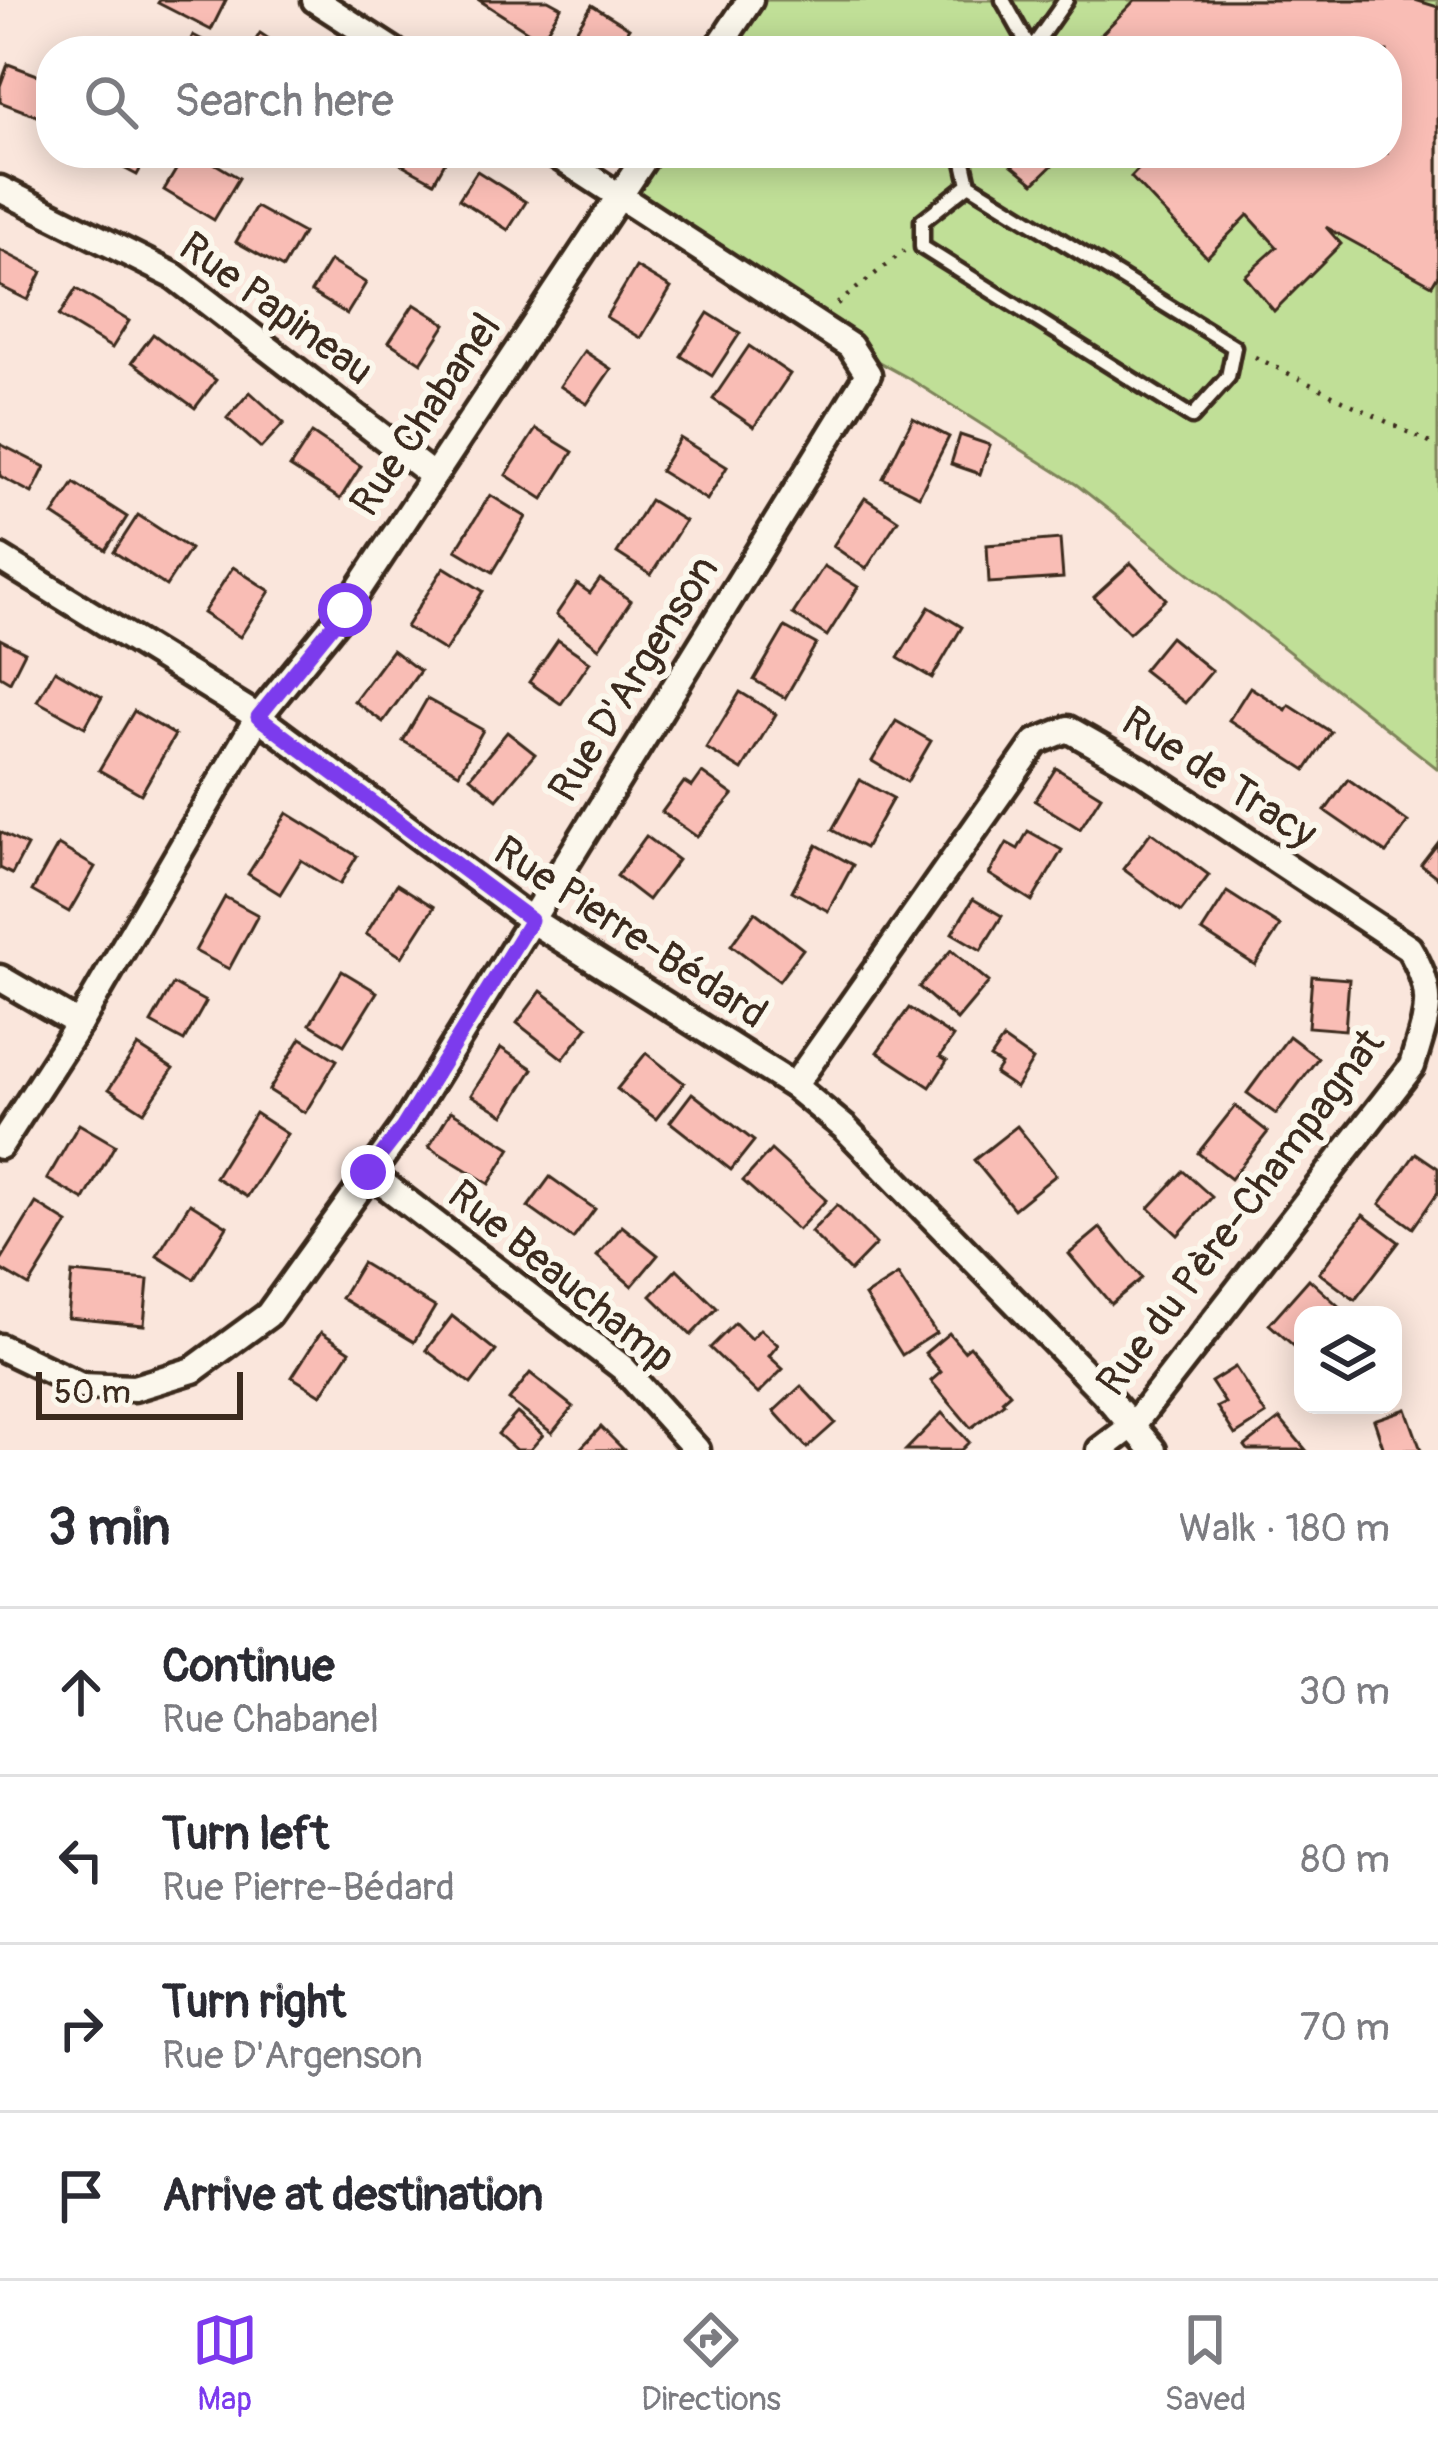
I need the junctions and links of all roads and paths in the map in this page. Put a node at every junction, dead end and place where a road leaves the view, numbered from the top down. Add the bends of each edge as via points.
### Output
1 (315, 0) edge
2 (750, 0) edge
3 (1003, 0) edge
4 (1066, 0) edge
5 (371, 36) edge
6 (726, 36) edge
7 (1022, 36) edge
8 (1041, 36) edge
9 (577, 168) edge
10 (638, 168) edge
11 (965, 168) edge
12 (968, 184) junction
13 (0, 189) edge
14 (620, 196) junction
15 (922, 237) junction
16 (814, 322) junction
17 (1234, 346) junction
18 (1438, 447) edge
19 (432, 475) junction
20 (0, 557) edge
21 (258, 717) junction
22 (531, 920) junction
23 (0, 977) edge
24 (1427, 1011) joint
25 (79, 1024) junction
26 (794, 1086) junction
27 (0, 1146) edge
28 (368, 1172) junction
29 (0, 1347) edge
30 (1132, 1426) junction
31 (697, 1450) edge
32 (1100, 1450) edge
33 (1153, 1450) edge

1 - 5 street
2 - 6 street
3 - 7 lane
4 - 8 lane
9 - 14 street
10 - 14 street, Rue Chabanel
11 - 12 lane
12 - 15 lane via 922,220
12 - 17 lane
13 - 19 street, Rue Papineau via 174,276
14 - 16 street
14 - 19 street, Rue Chabanel
15 - 16 path
15 - 17 lane via 922,247 1192,417 1228,377
16 - 22 street, Rue D'Argenson via 850,346 868,374
17 - 18 path
19 - 21 street, Rue Chabanel via 345,610
20 - 21 street, Rue Pierre-Bédard
21 - 22 street, Rue Pierre-Bédard
21 - 25 street, Rue Chabanel
22 - 26 street, Rue Pierre-Bédard
22 - 28 street, Rue D'Argenson
23 - 25 street
24 - 26 street, Rue de Tracy via 1427,979 1409,948 1067,728 1036,742
24 - 30 street, Rue du Père-Champagnat via 1412,1066
25 - 27 street, Rue Chabanel
26 - 30 street, Rue Pierre-Bédard via 845,1127
28 - 29 street, Rue D'Argenson via 268,1315 193,1370 134,1388 81,1386
28 - 31 street, Rue Beauchamp via 623,1368
30 - 32 street, Rue du Père-Champagnat
30 - 33 street, Rue Pierre-Bédard

